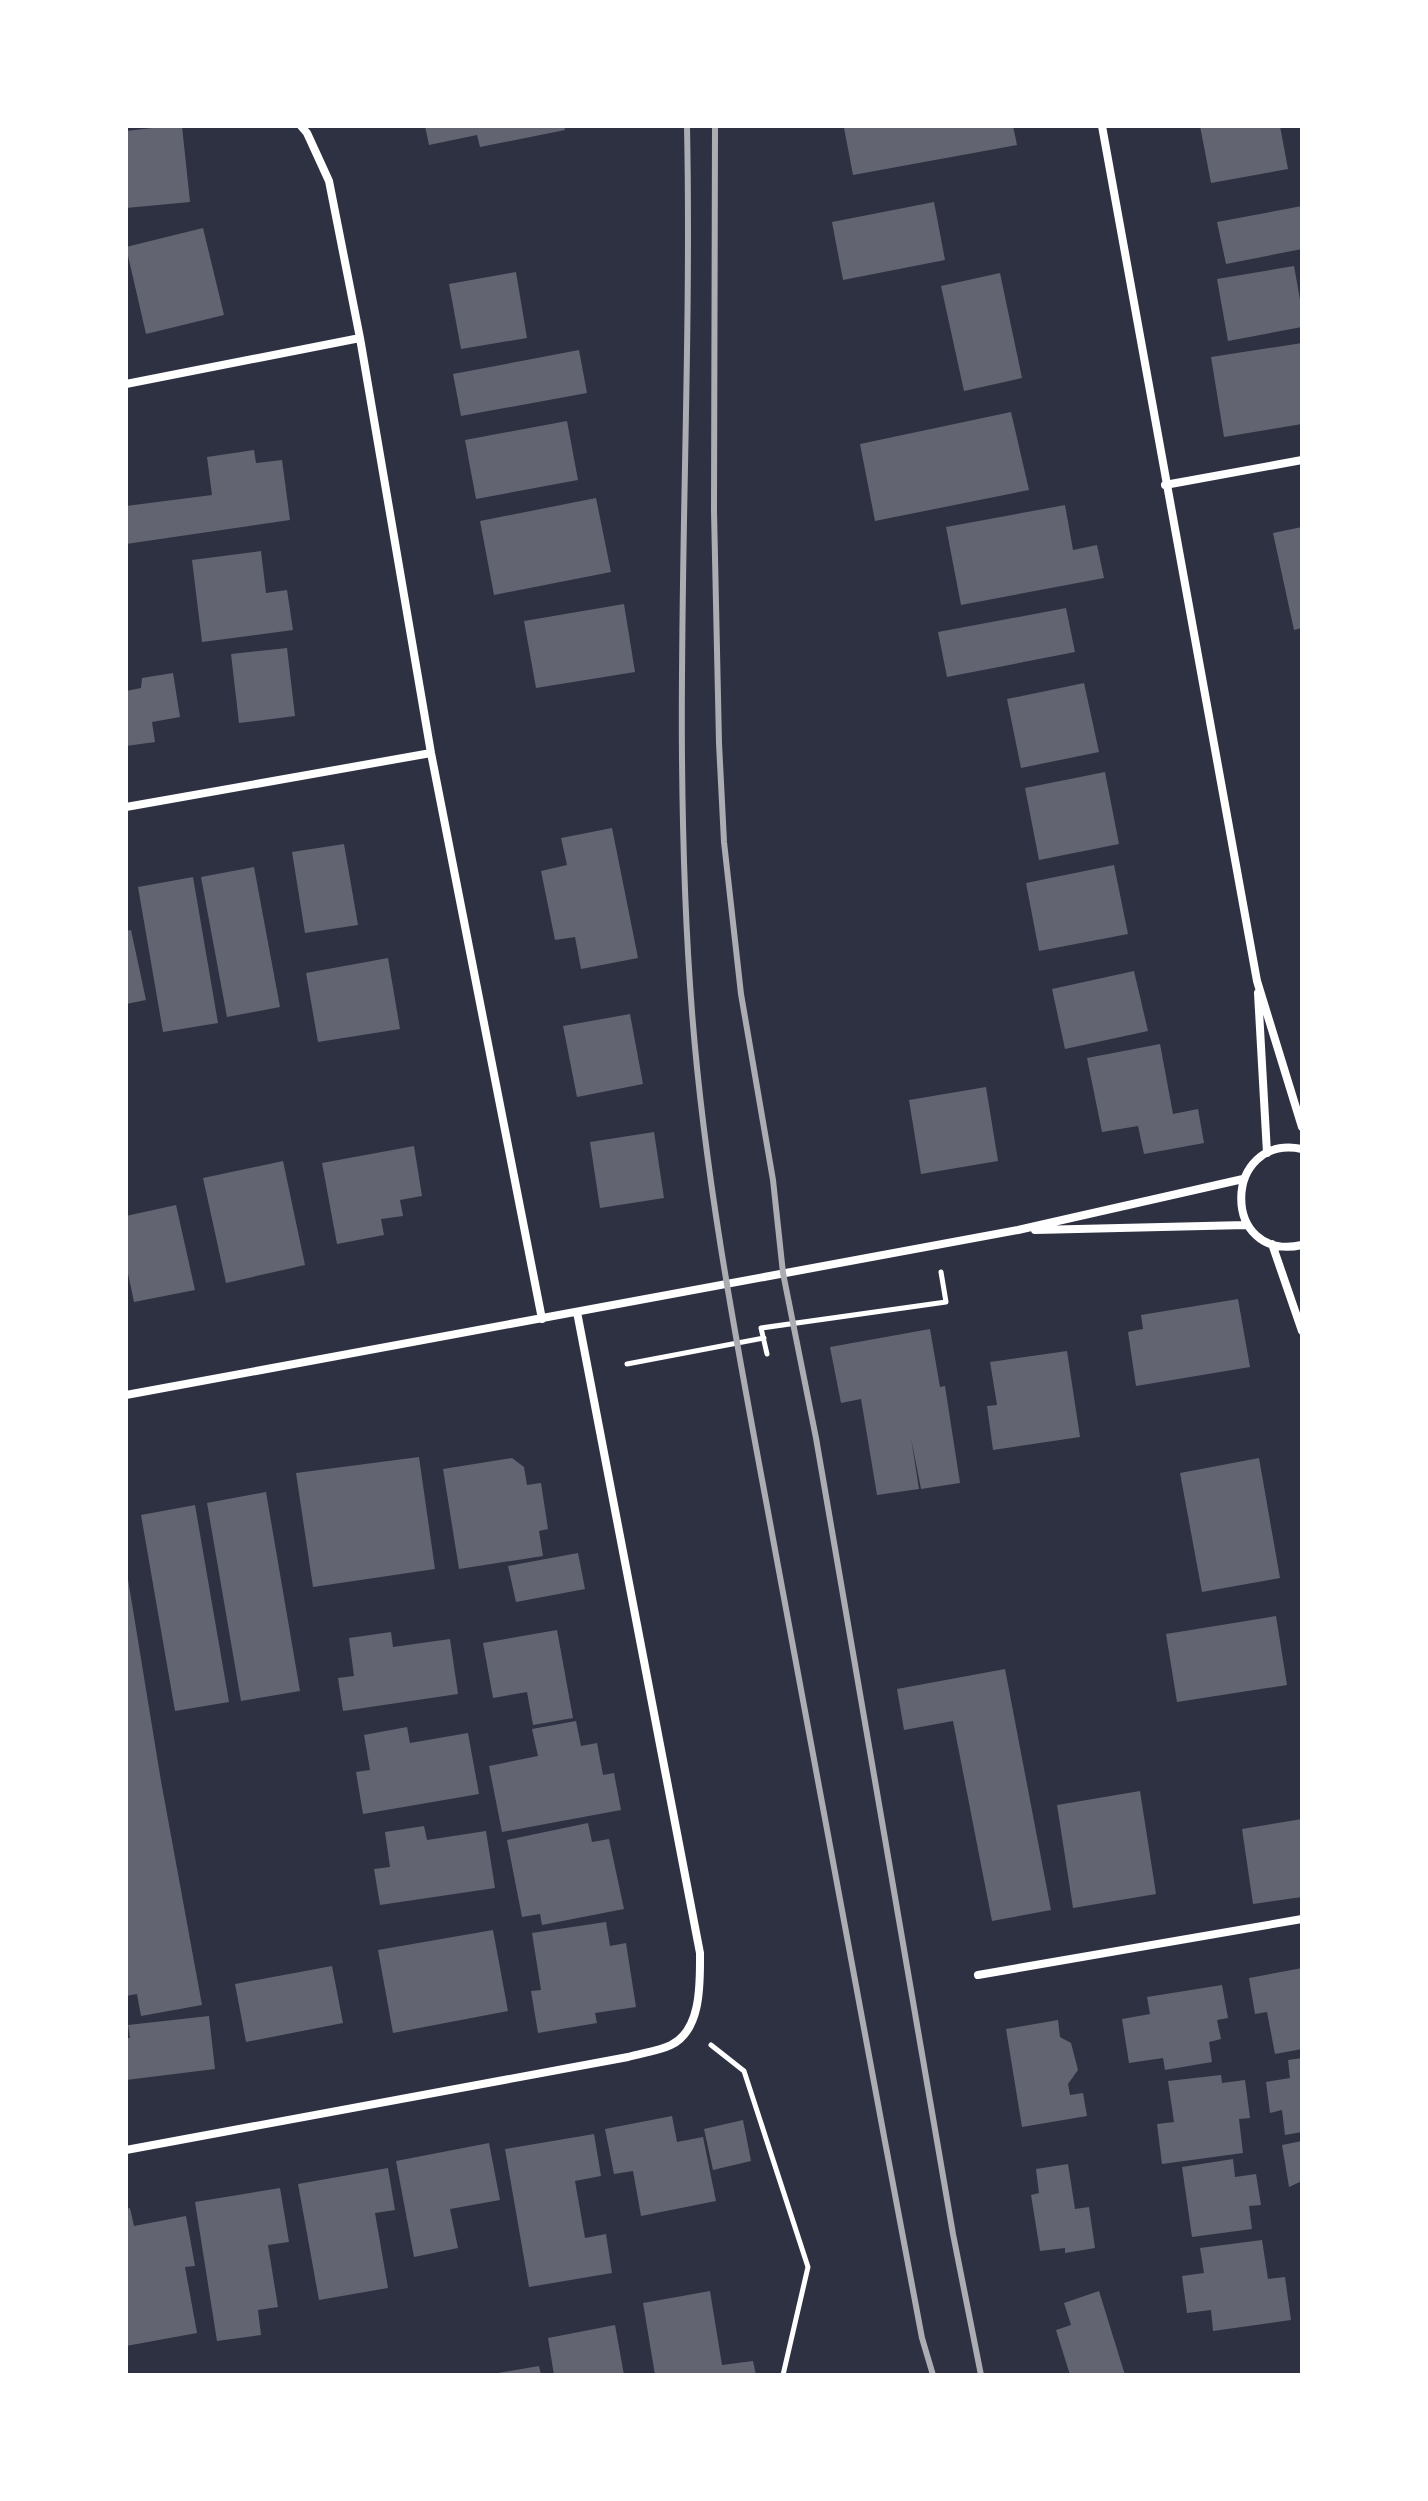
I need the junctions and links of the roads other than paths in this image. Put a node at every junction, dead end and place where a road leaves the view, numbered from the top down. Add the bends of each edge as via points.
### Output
1 (301, 126) edge
2 (1102, 126) edge
3 (360, 338) junction
4 (126, 384) edge
5 (1302, 460) edge
6 (1165, 485) junction
7 (431, 753) junction
8 (126, 807) edge
9 (1257, 981) junction
10 (1302, 1127) edge
11 (1302, 1149) edge
12 (1267, 1153) junction
13 (1243, 1179) junction
14 (1246, 1225) junction
15 (1018, 1230) junction
16 (1272, 1244) junction
17 (1302, 1245) edge
18 (577, 1312) junction
19 (542, 1319) junction
20 (1302, 1331) edge
21 (126, 1395) edge
22 (1302, 1919) edge
23 (978, 1975) dead end
24 (126, 2150) edge

1 - 3 street via 329,181
2 - 6 street
3 - 4 street
3 - 7 street
5 - 6 street
6 - 9 street
7 - 8 street
7 - 19 street
9 - 10 street
9 - 12 street
11 - 12 street
12 - 13 street
13 - 14 street via 1239,1198
13 - 15 street
14 - 15 street
14 - 16 street
15 - 18 street
16 - 17 street
16 - 20 street
18 - 19 street
18 - 24 street via 700,1953 700,1992 688,2027 673,2045 628,2057
19 - 21 street
22 - 23 street

